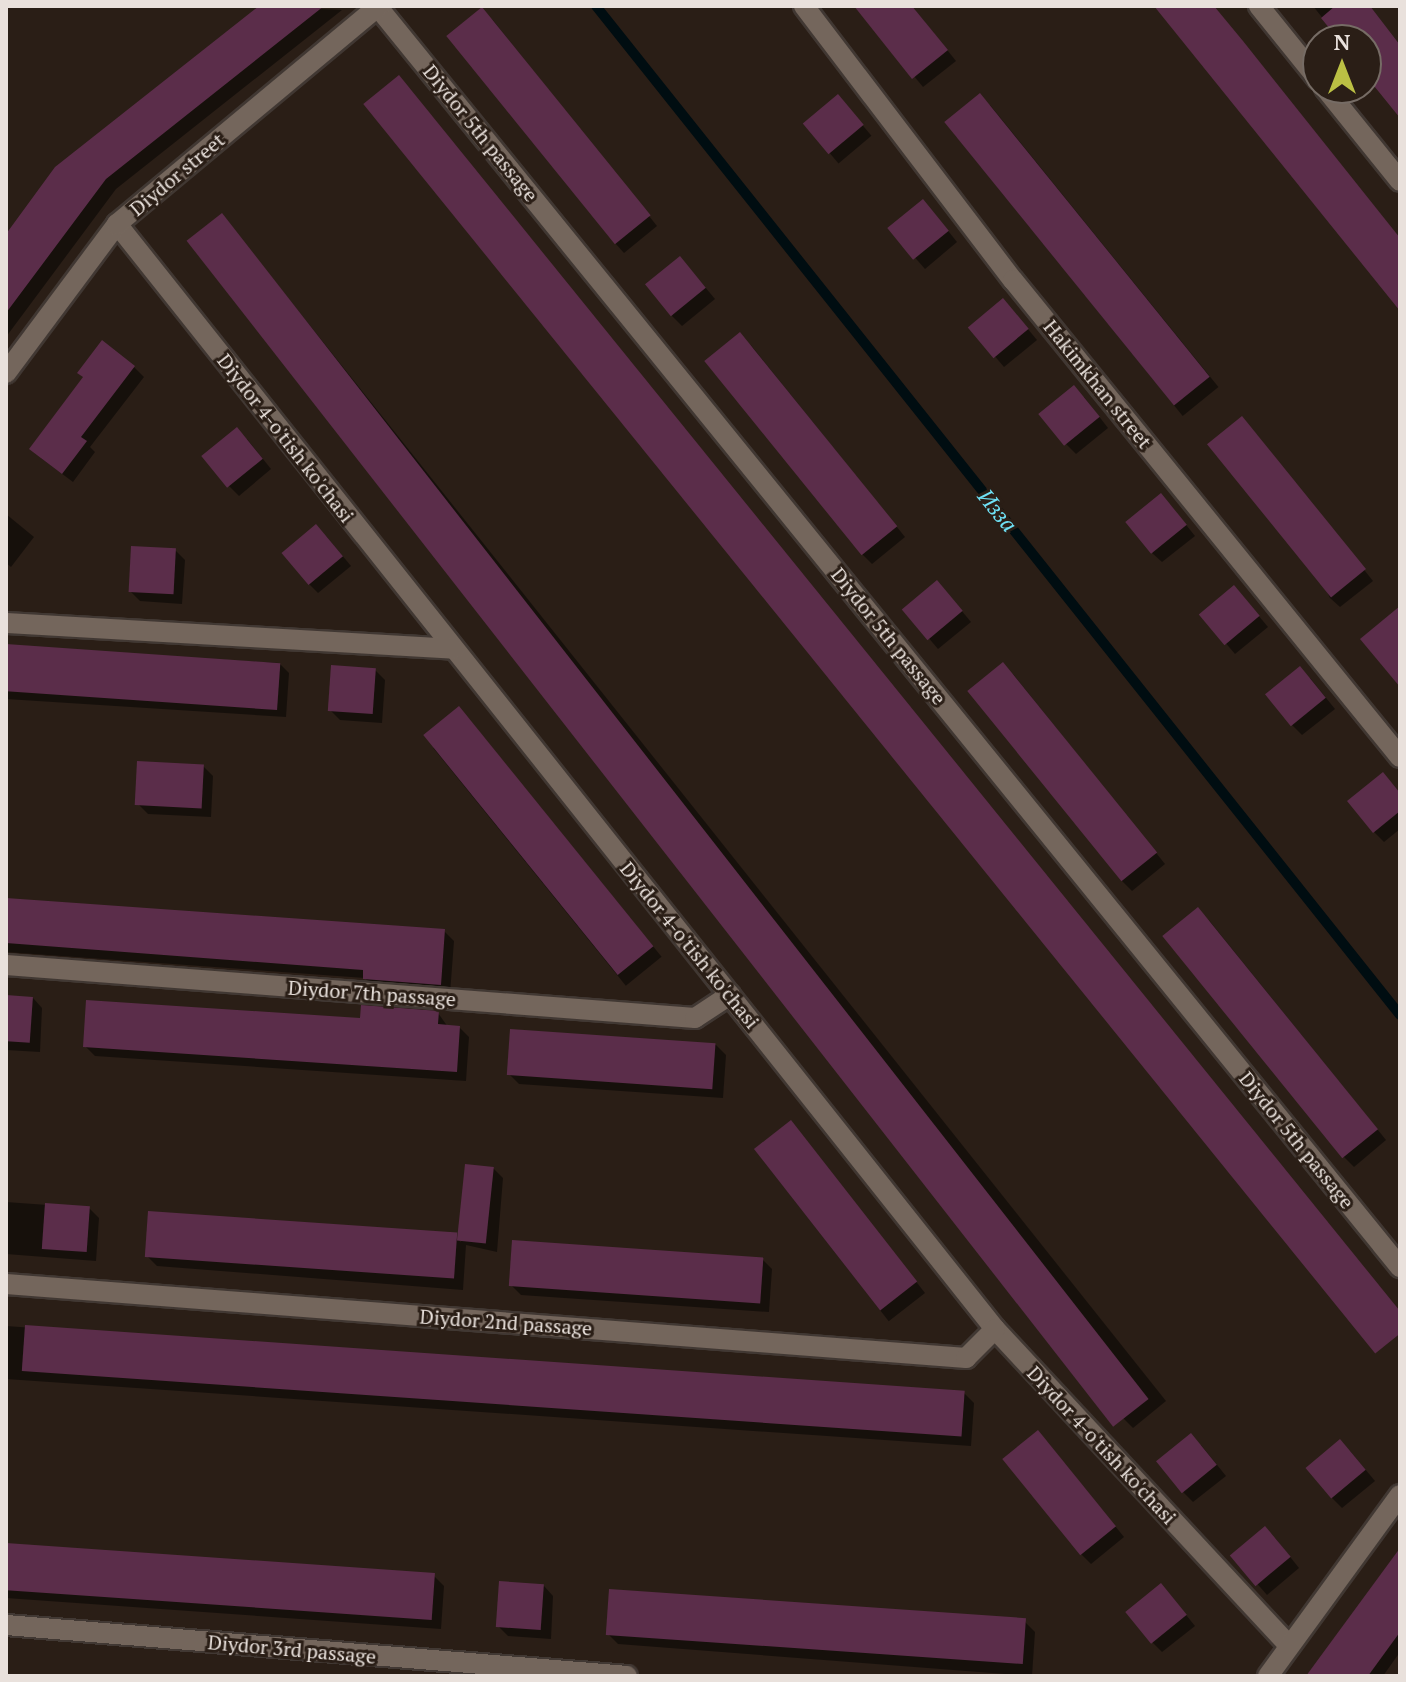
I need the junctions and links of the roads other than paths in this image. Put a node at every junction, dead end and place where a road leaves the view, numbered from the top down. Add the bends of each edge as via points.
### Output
1 (378, 6) edge
2 (804, 6) edge
3 (1259, 6) edge
4 (1302, 59) edge
5 (1338, 104) edge
6 (1400, 181) edge
7 (117, 224) junction
8 (6, 373) edge
9 (6, 623) edge
10 (453, 649) junction
11 (1400, 757) edge
12 (6, 965) edge
13 (730, 995) junction
14 (1400, 1267) edge
15 (6, 1284) edge
16 (995, 1329) junction
17 (1400, 1495) edge
18 (6, 1625) edge
19 (1288, 1644) junction
20 (627, 1676) edge
21 (1268, 1676) edge

1 - 7 street, Diydor street
1 - 14 street, Diydor 5th passage
2 - 11 street, Hakimkhаn street via 1013,280
3 - 4 street
5 - 6 street
7 - 8 street, Diydor street
7 - 10 street, Diydor 4-o'tish ko'chasi
9 - 10 street
10 - 13 street, Diydor 4-o'tish ko'chasi
12 - 13 street, Diydor 7th passage via 695,1018
13 - 16 street, Diydor 4-o'tish ko'chasi
15 - 16 street, Diydor 2nd passage via 966,1358
16 - 19 street, Diydor 4-o'tish ko'chasi
17 - 19 street
18 - 20 street, Diydor 3rd passage
19 - 21 street

